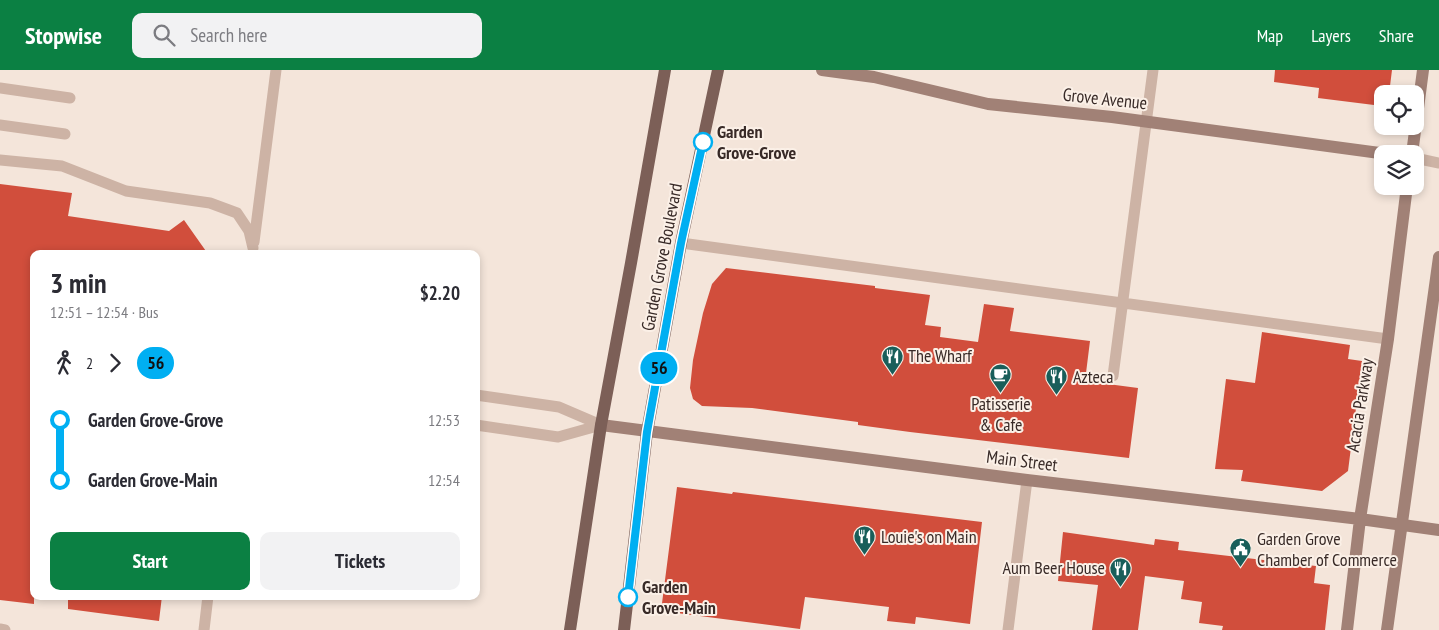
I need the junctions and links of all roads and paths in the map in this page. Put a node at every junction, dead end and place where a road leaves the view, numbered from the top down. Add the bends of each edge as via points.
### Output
1 (276, 70) edge
2 (665, 70) edge
3 (718, 70) edge
4 (822, 70) edge
5 (1153, 70) edge
6 (1423, 70) edge
7 (0, 88) edge
8 (70, 98) dead end
9 (1147, 121) junction
10 (0, 125) edge
11 (65, 134) dead end
12 (1413, 145) edge
13 (1374, 152) edge
14 (0, 160) edge
15 (1424, 160) edge
16 (1439, 163) edge
17 (1407, 195) edge
18 (681, 243) junction
19 (253, 250) edge
20 (253, 250) edge
21 (1439, 257) edge
22 (1123, 302) junction
23 (1435, 314) edge
24 (1388, 338) junction
25 (1113, 376) dead end
26 (480, 396) edge
27 (601, 425) junction
28 (480, 426) edge
29 (647, 432) junction
30 (1027, 480) junction
31 (1360, 519) junction
32 (1403, 526) junction
33 (1439, 530) edge
34 (208, 600) edge
35 (0, 629) edge
36 (5, 630) edge
37 (204, 630) edge
38 (570, 630) edge
39 (624, 630) edge
40 (1008, 630) edge
41 (1347, 630) edge
42 (1387, 630) edge

1 - 19 lane
2 - 27 main road, Garden Grove Boulevard
3 - 18 main road, Garden Grove Boulevard
4 - 9 street, Grove Avenue via 874,77 988,104
5 - 9 lane
6 - 12 street
7 - 8 lane
9 - 13 street, Grove Avenue
9 - 22 lane
10 - 11 lane
14 - 20 lane via 62,166 126,191 210,203 236,213 249,230
15 - 16 lane
17 - 24 street, Acacia Parkway
18 - 22 lane
18 - 29 main road, Garden Grove Boulevard
21 - 23 street
22 - 24 lane
22 - 25 lane
23 - 32 street
24 - 31 street, Acacia Parkway
26 - 27 lane via 559,406
27 - 28 lane via 558,437
27 - 29 street, Main Street
27 - 38 main road, Garden Grove Boulevard
29 - 30 street, Main Street
29 - 39 main road, Garden Grove Boulevard
30 - 31 street, Main Street
30 - 40 lane
31 - 32 street, Main Street
31 - 41 street, Acacia Parkway
32 - 33 street, Main Street
32 - 42 street
34 - 37 lane
35 - 36 lane

